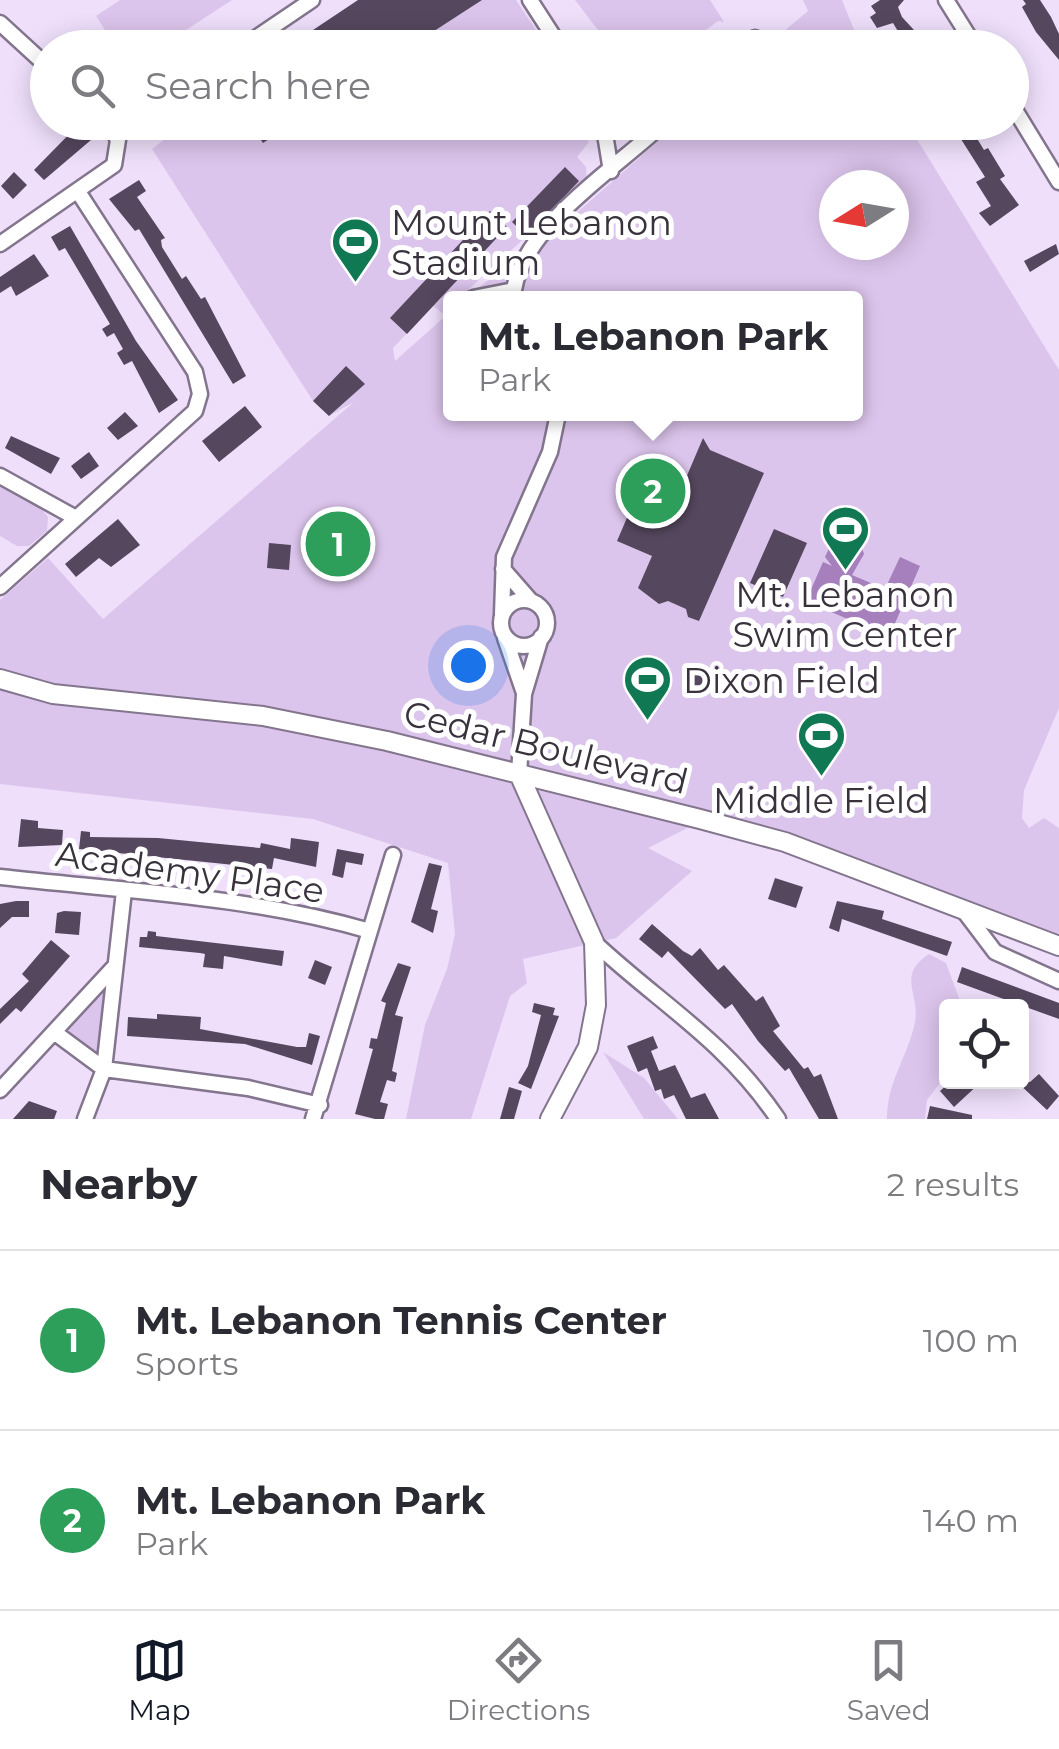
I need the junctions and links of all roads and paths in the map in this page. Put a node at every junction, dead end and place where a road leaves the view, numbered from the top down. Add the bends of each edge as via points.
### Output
1 (312, 0) edge
2 (530, 0) edge
3 (946, 0) edge
4 (0, 23) edge
5 (268, 30) edge
6 (549, 30) edge
7 (965, 30) edge
8 (30, 50) edge
9 (1029, 133) edge
10 (118, 140) edge
11 (606, 140) edge
12 (645, 140) edge
13 (611, 171) junction
14 (1059, 182) edge
15 (79, 193) junction
16 (0, 244) edge
17 (514, 291) edge
18 (557, 421) edge
19 (0, 476) edge
20 (76, 518) junction
21 (503, 570) junction
22 (0, 587) edge
23 (532, 601) junction
24 (502, 614) junction
25 (504, 634) junction
26 (541, 637) junction
27 (0, 679) edge
28 (524, 694) junction
29 (519, 774) junction
30 (393, 854) dead end
31 (0, 878) edge
32 (124, 891) junction
33 (963, 910) junction
34 (370, 931) junction
35 (594, 942) junction
36 (1059, 946) edge
37 (115, 966) junction
38 (1059, 981) edge
39 (54, 1032) junction
40 (104, 1069) junction
41 (0, 1090) edge
42 (317, 1112) edge
43 (85, 1119) edge
44 (550, 1119) edge
45 (778, 1119) edge

1 - 5 street
2 - 6 street
3 - 7 street
4 - 8 street
9 - 14 street
10 - 15 street via 114,165
11 - 13 street
12 - 13 street
13 - 17 street via 530,246
15 - 16 street
15 - 20 street via 195,372 200,394 195,411
18 - 21 street
19 - 20 street
20 - 22 street
21 - 23 street
21 - 24 street
23 - 24 street via 518,600
23 - 26 street via 546,616
24 - 25 street
25 - 26 street via 522,646
25 - 28 street
26 - 28 street
27 - 29 street, Cedar Boulevard via 53,694 263,716
28 - 29 street
29 - 33 street, Cedar Boulevard via 784,842
29 - 35 street
30 - 34 street
31 - 32 street, Academy Place
32 - 34 street, Academy Place via 272,908
32 - 37 street
33 - 36 street, Cedar Boulevard
33 - 38 street via 996,952
34 - 42 street
35 - 44 street via 596,1005 588,1046
35 - 45 street via 734,1061
37 - 39 street
37 - 40 street
39 - 40 street
39 - 41 street
40 - 42 street via 248,1088
40 - 43 street

